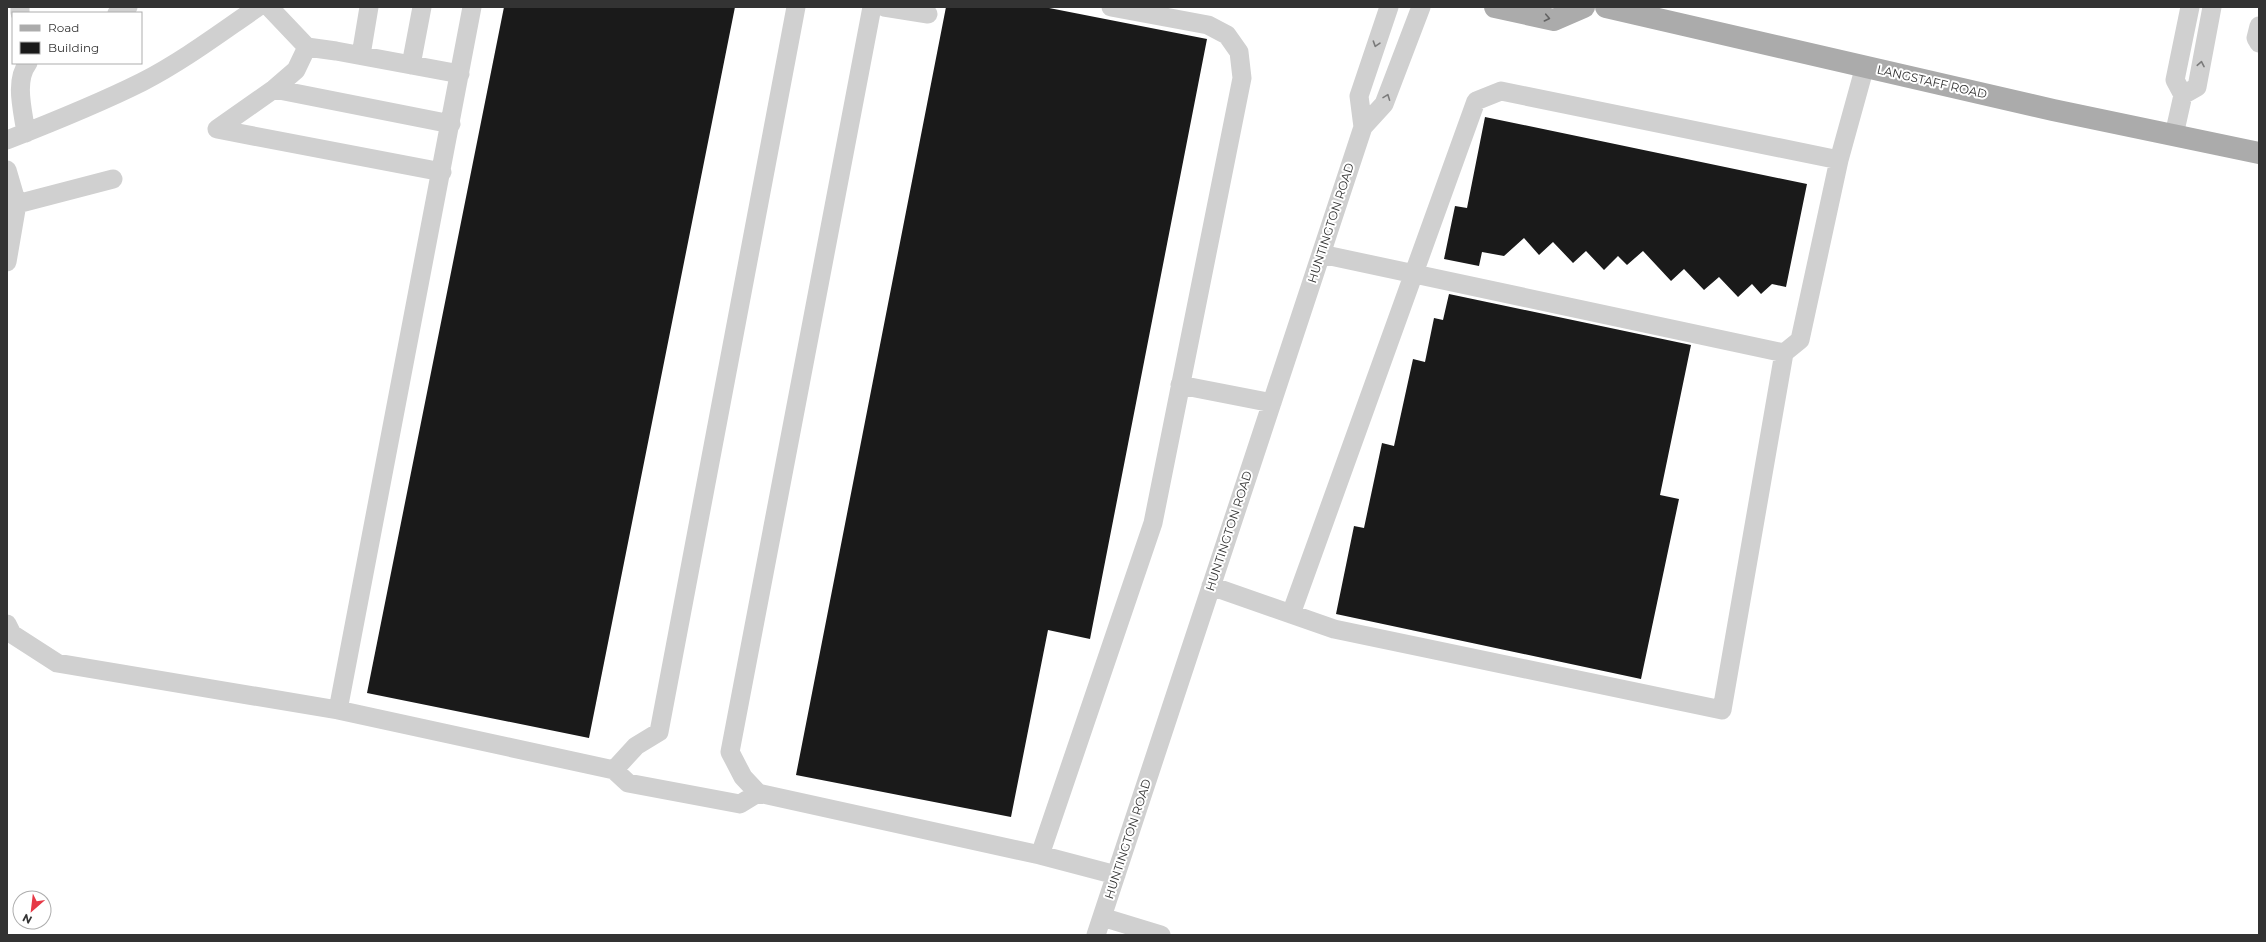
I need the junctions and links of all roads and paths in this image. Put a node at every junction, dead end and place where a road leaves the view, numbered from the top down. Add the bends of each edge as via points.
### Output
1 (128, 7) edge
2 (258, 7) edge
3 (269, 7) edge
4 (369, 7) edge
5 (422, 7) edge
6 (472, 7) edge
7 (796, 7) edge
8 (872, 7) edge
9 (884, 7) edge
10 (1111, 7) edge
11 (1389, 7) edge
12 (1421, 7) edge
13 (1495, 7) edge
14 (1584, 7) edge
15 (1606, 7) edge
16 (2190, 7) edge
17 (2212, 7) edge
18 (119, 12) edge
19 (928, 14) dead end
20 (2259, 26) edge
21 (2259, 43) edge
22 (307, 47) junction
23 (361, 55) junction
24 (25, 65) edge
25 (411, 65) junction
26 (1865, 66) junction
27 (460, 74) junction
28 (274, 89) junction
29 (2183, 96) junction
30 (451, 124) junction
31 (1363, 127) junction
32 (26, 133) junction
33 (2174, 135) junction
34 (7, 140) edge
35 (2259, 153) edge
36 (1839, 160) junction
37 (7, 170) edge
38 (442, 172) junction
39 (113, 179) dead end
40 (17, 204) junction
41 (1321, 254) junction
42 (7, 262) edge
43 (1412, 274) junction
44 (1784, 353) junction
45 (1180, 385) junction
46 (1272, 403) junction
47 (1211, 586) junction
48 (1291, 614) junction
49 (7, 624) edge
50 (338, 710) junction
51 (614, 770) junction
52 (758, 793) junction
53 (1040, 855) junction
54 (1116, 875) junction
55 (1102, 917) junction
56 (1096, 935) edge
57 (1161, 935) edge

1 - 18 street
2 - 32 street via 187,56 143,82
3 - 22 street
4 - 23 street
5 - 25 street
6 - 27 street
7 - 51 street via 659,732 636,746
8 - 52 street via 730,752 743,777
9 - 19 street
10 - 45 street via 1208,25 1227,35 1239,52 1242,78
11 -> 31 street, HUNTINGTON ROAD via 1359,96
31 -> 12 street, HUNTINGTON ROAD via 1384,104
13 -> 14 main road via 1554,20
15 - 26 main road, LANGSTAFF ROAD
16 - 29 street via 2175,80
29 -> 17 street via 2197,87
20 - 21 street via 2256,38
22 - 23 street
22 - 28 street via 296,70
23 - 25 street
24 - 32 street via 20,80
25 - 27 street
26 - 33 main road, LANGSTAFF ROAD
26 - 36 street
27 - 30 street
28 - 30 street
28 - 38 street via 217,129
29 - 33 street
30 - 38 street
31 - 41 street, HUNTINGTON ROAD
32 - 34 street
33 - 35 main road, LANGSTAFF ROAD
36 - 43 street via 1501,91 1476,101
36 - 44 street via 1800,340
37 - 40 street
38 - 50 street
39 - 40 street
40 - 42 street
41 - 43 street
41 - 46 street, HUNTINGTON ROAD
43 - 44 street
43 - 48 street
44 - 48 street via 1722,710 1334,629
45 - 46 street
45 - 53 street via 1153,523
46 - 47 street, HUNTINGTON ROAD
47 - 48 street
47 - 54 street, HUNTINGTON ROAD
49 - 50 street via 12,634 57,663
50 - 51 street
51 - 52 street via 628,783 740,804
52 - 53 street
53 - 54 street
54 - 55 street, HUNTINGTON ROAD
55 - 56 street, HUNTINGTON ROAD
55 - 57 street

